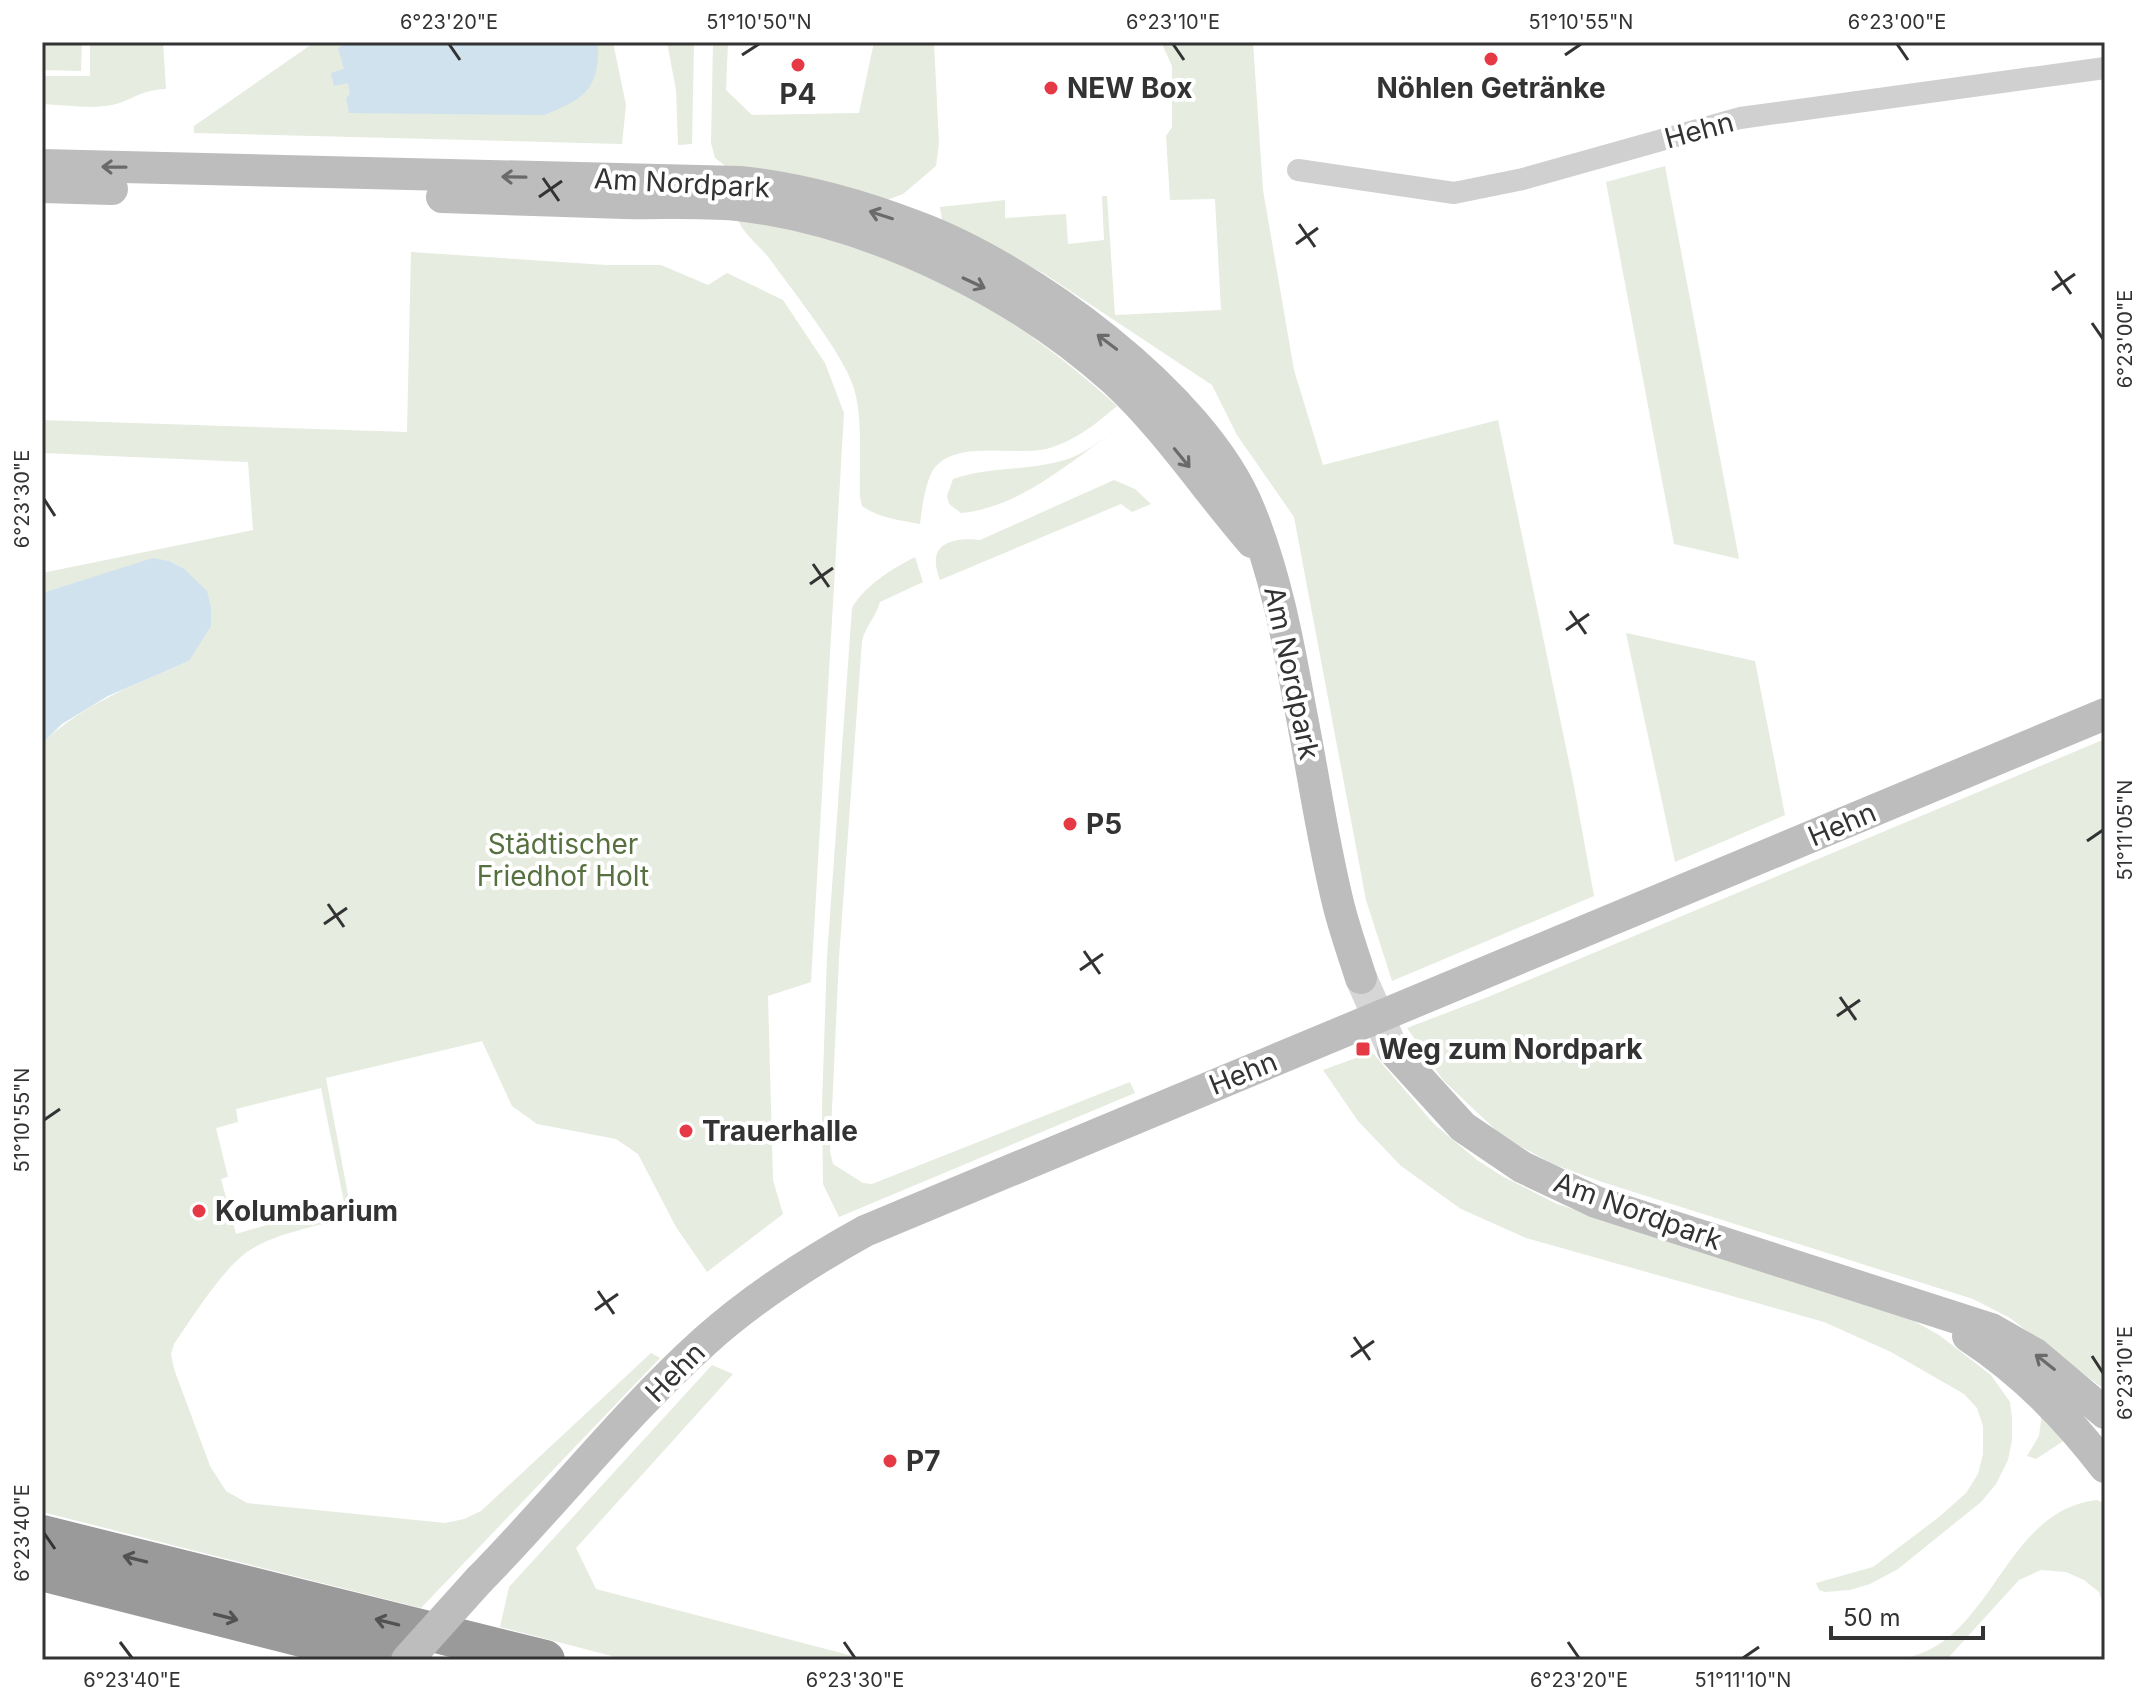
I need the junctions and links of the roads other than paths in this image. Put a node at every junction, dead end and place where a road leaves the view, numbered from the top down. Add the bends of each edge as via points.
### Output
1 (2105, 68) edge
2 (42, 165) edge
3 (1298, 170) dead end
4 (42, 187) edge
5 (1265, 556) junction
6 (2105, 714) edge
7 (1361, 978) tunnel mouth
8 (1393, 1050) tunnel mouth
9 (1922, 1306) junction
10 (2105, 1413) edge
11 (2095, 1433) edge
12 (2105, 1467) edge
13 (42, 1535) edge
14 (42, 1571) edge
15 (393, 1660) edge
16 (407, 1660) edge
17 (545, 1660) edge

1 - 3 street, Hehn via 1740,118 1454,193
5 -> 2 street, Am Nordpark via 1249,507 1217,452 1166,392 1122,353 1007,270 917,226 825,198 740,182
4 -> 5 street, Am Nordpark via 675,202 746,206 824,222 903,250 997,294 1062,336 1132,398
5 - 7 street, Am Nordpark via 1281,604 1338,904
6 - 16 street, Hehn, bridge via 865,1231 789,1276 705,1341
8 - 9 street, Am Nordpark via 1463,1127 1522,1167 1596,1202
10 -> 9 street, Am Nordpark via 2035,1354 1991,1329
9 - 11 street, Am Nordpark
11 - 12 street, Am Nordpark
17 -> 13 highway
14 -> 15 highway

